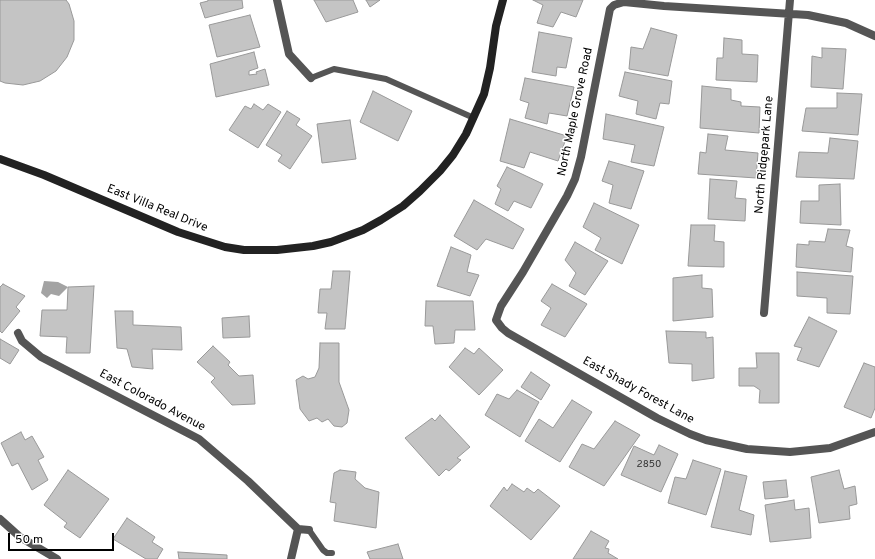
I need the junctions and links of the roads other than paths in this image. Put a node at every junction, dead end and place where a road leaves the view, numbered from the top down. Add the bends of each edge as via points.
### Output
1 (277, 0) edge
2 (503, 0) edge
3 (790, 0) edge
4 (789, 13) junction
5 (875, 36) edge
6 (311, 78) joint
7 (474, 118) junction
8 (0, 159) edge
9 (764, 312) dead end
10 (496, 320) joint
11 (18, 333) dead end
12 (875, 432) edge
13 (0, 518) edge
14 (298, 529) junction
15 (309, 530) joint
16 (332, 553) dead end
17 (57, 559) edge
18 (291, 559) edge

1 - 6 street via 289,54
2 - 7 street, East Villa Real Drive via 484,94
3 - 4 street, North Ridgepark Lane
4 - 5 street via 835,20
4 - 9 street, North Ridgepark Lane
4 - 10 street, North Maple Grove Road via 624,2 610,9 575,179 501,306
6 - 7 lane via 334,69 386,79
7 - 8 street, East Villa Real Drive via 453,155 403,206 347,236 313,246 277,250 244,250 202,240
10 - 12 street, East Shady Forest Lane via 508,333 657,418 706,440 747,449 790,452 830,448
11 - 14 street, East Colorado Avenue via 22,341 41,357 199,439
13 - 17 street via 20,537
14 - 15 street
14 - 18 street
15 - 16 lane via 323,550

